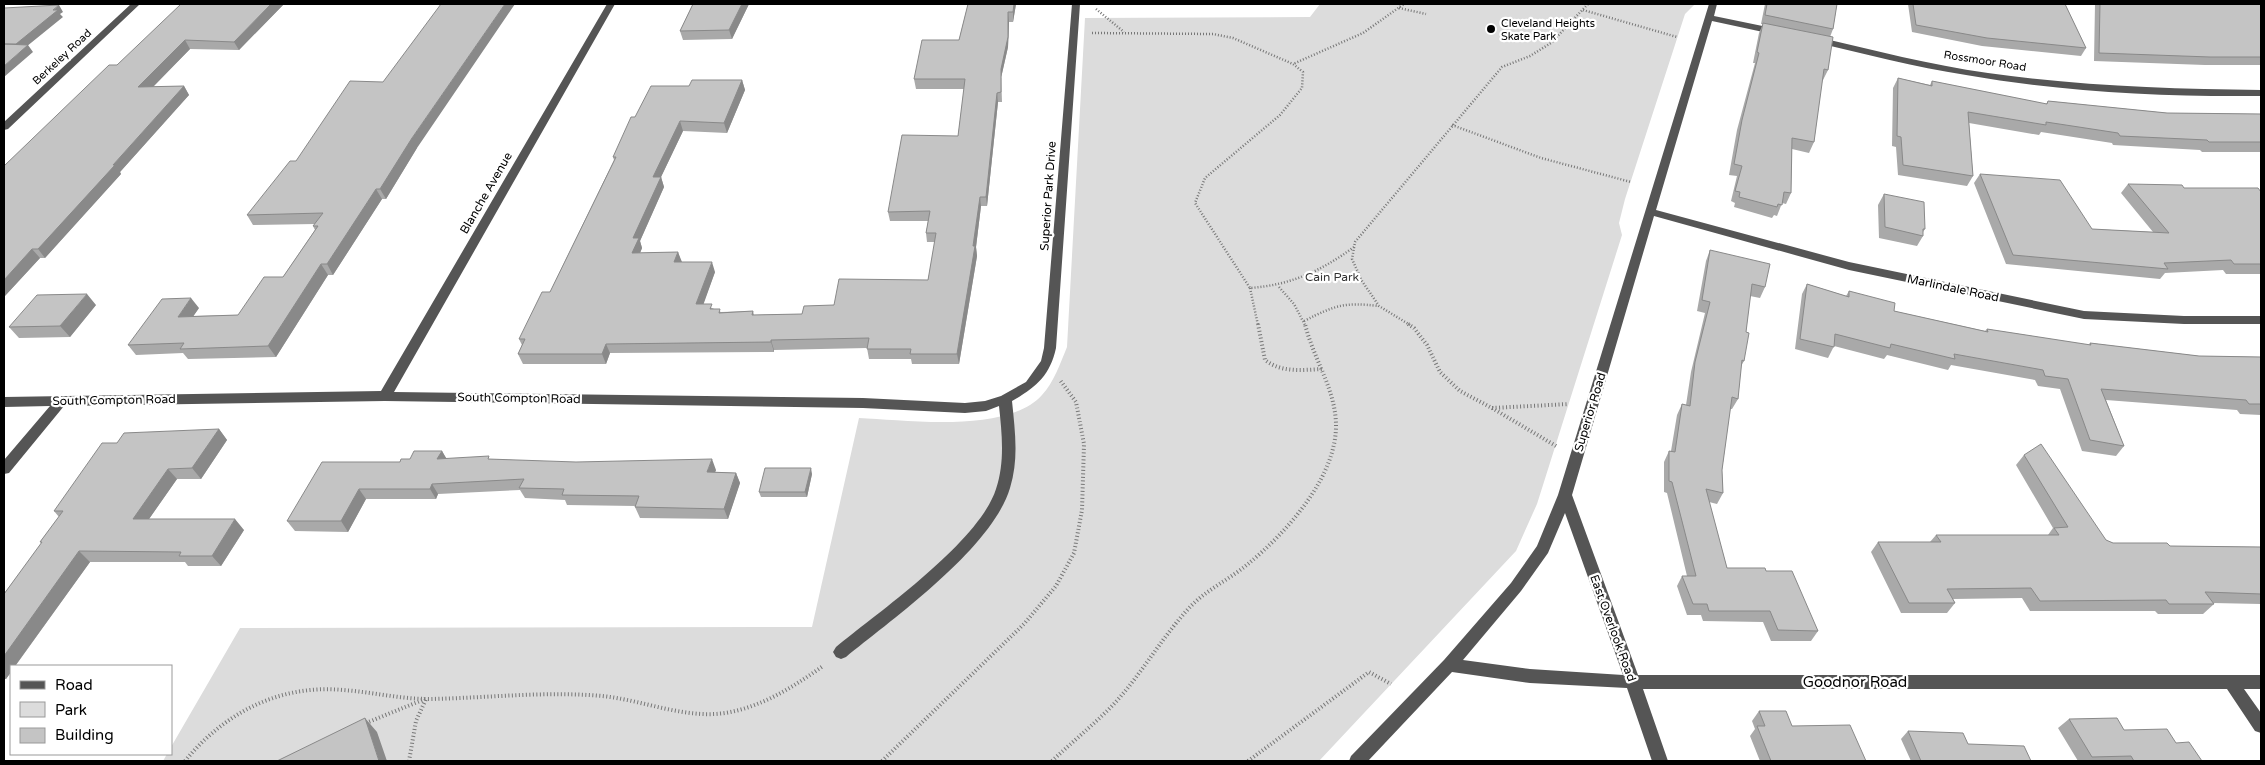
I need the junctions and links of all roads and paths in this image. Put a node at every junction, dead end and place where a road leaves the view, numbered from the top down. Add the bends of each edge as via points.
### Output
1 (136, 4) edge
2 (611, 4) edge
3 (1076, 4) edge
4 (1404, 4) edge
5 (1588, 4) edge
6 (1713, 4) edge
7 (1398, 8) junction
8 (1095, 9) dead end
9 (1583, 10) junction
10 (1426, 14) dead end
11 (1709, 18) junction
12 (1125, 32) junction
13 (1074, 33) junction
14 (1785, 34) edge
15 (1677, 37) dead end
16 (1803, 38) edge
17 (1293, 64) junction
18 (2261, 93) edge
19 (1452, 126) junction
20 (4, 127) edge
21 (1631, 182) dead end
22 (1651, 212) junction
23 (1355, 247) junction
24 (1278, 287) junction
25 (1250, 288) junction
26 (1379, 306) junction
27 (2261, 320) edge
28 (1304, 321) junction
29 (1043, 368) junction
30 (1322, 369) junction
31 (1030, 385) joint
32 (385, 396) junction
33 (1005, 399) junction
34 (61, 401) junction
35 (4, 402) edge
36 (1569, 404) dead end
37 (1492, 408) junction
38 (1556, 446) dead end
39 (4, 469) edge
40 (1565, 495) junction
41 (841, 652) joint
42 (1449, 665) junction
43 (2230, 681) junction
44 (1634, 682) junction
45 (2261, 682) edge
46 (1391, 684) dead end
47 (426, 699) junction
48 (361, 725) edge
49 (2261, 726) edge
50 (885, 760) edge
51 (185, 761) edge
52 (410, 761) edge
53 (1052, 761) edge
54 (1248, 761) edge
55 (1357, 761) edge
56 (1660, 761) edge

1 - 20 street, Berkeley Road
2 - 32 street, Blanche Avenue
3 - 13 street, Superior Park Drive
4 - 7 path
5 - 9 path
6 - 11 street, Superior Road
7 - 10 path
7 - 17 path via 1363,33
8 - 12 path
9 - 15 path
9 - 19 path via 1551,43 1502,67
11 - 14 street
11 - 22 street, Superior Road
12 - 13 path
12 - 17 path via 1219,35
13 - 29 street, Superior Park Drive via 1050,348
16 - 18 street, Rossmoor Road via 1986,76 2193,93
17 - 25 path via 1303,72 1302,88 1280,116 1205,178 1195,203 1203,220 1234,260
19 - 21 path via 1541,158
19 - 23 path
22 - 27 street, Marlindale Road via 1849,266 2084,315
22 - 40 street, Superior Road
23 - 24 path via 1314,274
23 - 26 path via 1352,259
24 - 25 path
24 - 28 path
25 - 30 path via 1265,360 1271,366 1286,369
26 - 28 path via 1351,303 1328,309
26 - 37 path via 1414,328 1427,345 1440,372 1460,391
28 - 30 path via 1309,342
29 - 31 street, Superior Park Drive
29 - 50 path via 1061,381 1076,402 1084,444 1082,510 1074,553 1056,586 1024,624
30 - 53 path via 1332,397 1336,425 1332,453 1307,503 1284,531 1248,564 1191,606 1110,707
31 - 33 street, South Compton Road
32 - 33 street, South Compton Road via 863,403 945,408 986,406
32 - 34 street, South Compton Road
33 - 41 street via 1010,449 1003,489 986,522 942,569
34 - 35 street, South Compton Road
34 - 39 street
36 - 37 path
37 - 38 path
40 - 42 street, Superior Road via 1543,549 1516,587
40 - 44 street, East Overlook Road
41 - 47 path via 785,693 739,710 702,713 603,696 529,694
42 - 44 street, Goodnor Road via 1530,676
42 - 55 street, Superior Road
43 - 44 street, Goodnor Road
43 - 45 street, Goodnor Road
43 - 49 street
44 - 56 street, East Overlook Road
46 - 54 path via 1368,672
47 - 48 path
47 - 51 path via 330,689 298,690 265,698 225,722 194,748
47 - 52 path via 416,722

